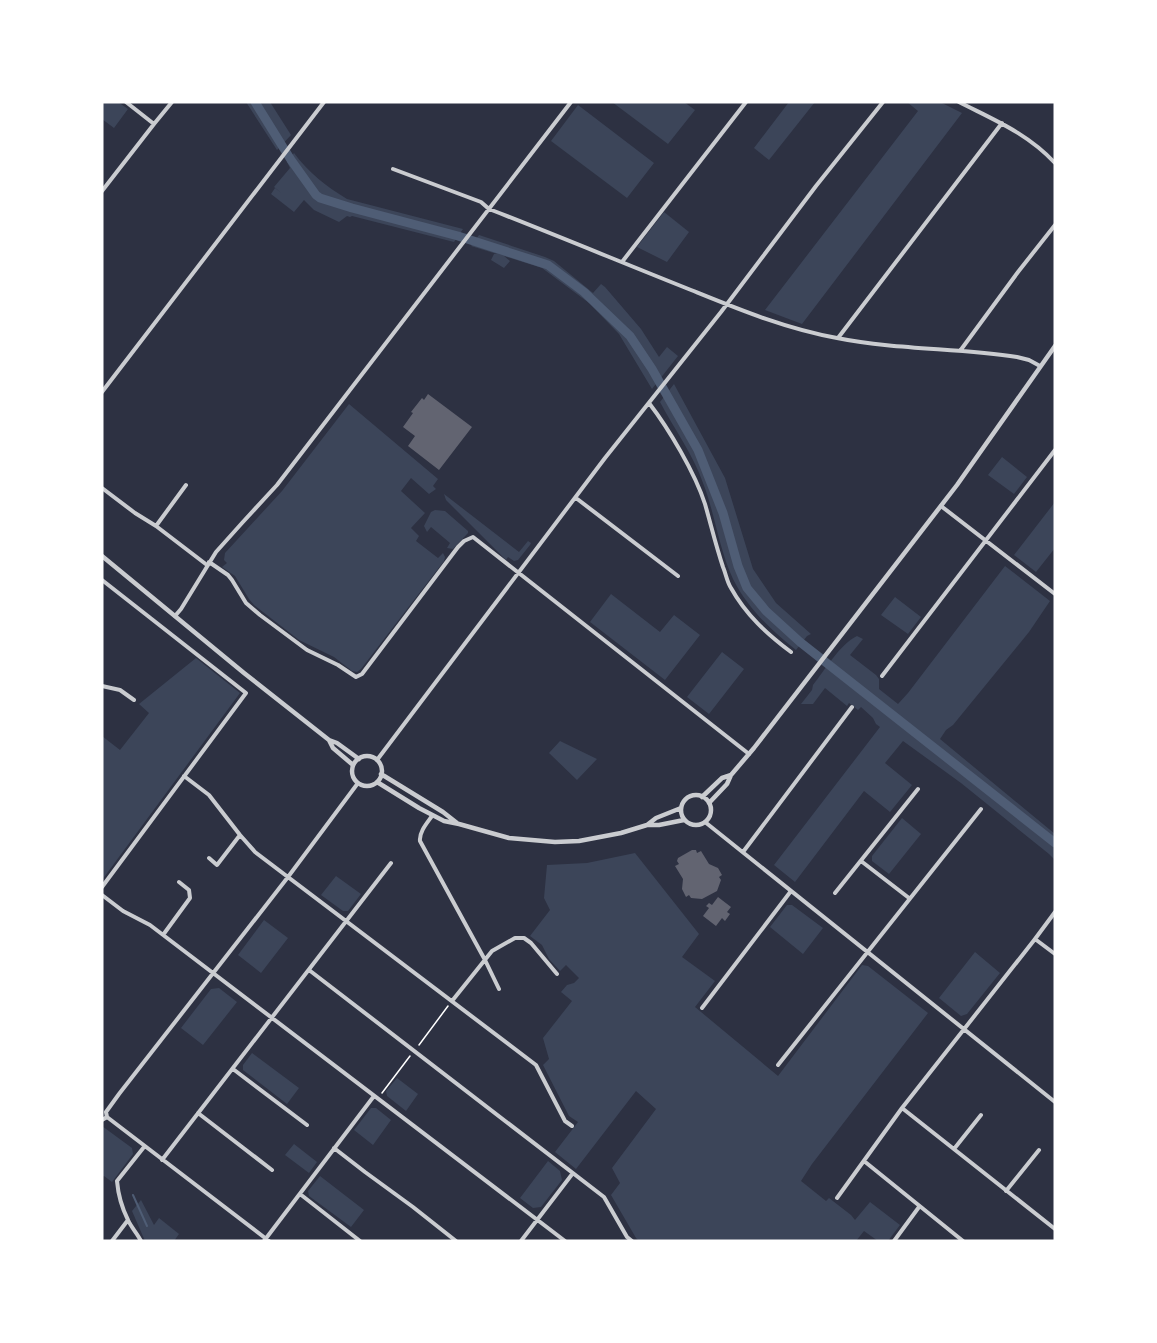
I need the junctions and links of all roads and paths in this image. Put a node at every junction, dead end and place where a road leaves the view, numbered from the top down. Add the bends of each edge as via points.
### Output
1 (126, 102) edge
2 (172, 102) edge
3 (324, 102) edge
4 (570, 102) edge
5 (746, 102) edge
6 (883, 102) edge
7 (958, 102) edge
8 (1002, 123) junction
9 (154, 124) junction
10 (1055, 163) edge
11 (393, 169) dead end
12 (102, 191) edge
13 (489, 209) junction
14 (1055, 225) edge
15 (622, 262) junction
16 (726, 304) junction
17 (837, 338) junction
18 (1055, 346) edge
19 (960, 351) junction
20 (1040, 366) junction
21 (102, 392) edge
22 (649, 403) junction
23 (1055, 450) edge
24 (186, 485) dead end
25 (102, 488) edge
26 (576, 498) junction
27 (940, 506) junction
28 (156, 526) junction
29 (986, 541) junction
30 (103, 558) edge
31 (208, 564) junction
32 (518, 573) junction
33 (678, 576) dead end
34 (102, 580) edge
35 (1055, 594) edge
36 (175, 616) junction
37 (791, 652) dead end
38 (882, 676) dead end
39 (102, 686) edge
40 (134, 700) dead end
41 (852, 707) dead end
42 (329, 740) junction
43 (749, 754) junction
44 (359, 759) junction
45 (377, 760) junction
46 (353, 765) junction
47 (381, 774) junction
48 (731, 775) junction
49 (184, 776) junction
50 (358, 783) junction
51 (377, 783) junction
52 (918, 789) dead end
53 (702, 797) junction
54 (709, 803) junction
55 (681, 808) junction
56 (981, 808) dead end
57 (432, 816) junction
58 (684, 820) junction
59 (705, 822) junction
60 (459, 824) junction
61 (647, 825) junction
62 (240, 836) junction
63 (743, 852) junction
64 (209, 858) dead end
65 (861, 861) junction
66 (391, 863) dead end
67 (288, 877) junction
68 (179, 882) dead end
69 (102, 887) edge
70 (791, 891) junction
71 (835, 893) dead end
72 (102, 896) edge
73 (909, 898) junction
74 (1055, 912) edge
75 (347, 921) junction
76 (163, 935) junction
77 (1035, 939) junction
78 (867, 951) junction
79 (1055, 954) edge
80 (485, 960) junction
81 (309, 970) junction
82 (213, 974) junction
83 (557, 974) dead end
84 (499, 989) dead end
85 (452, 1001) junction
86 (702, 1008) dead end
87 (272, 1018) junction
88 (964, 1029) junction
89 (414, 1052) junction
90 (778, 1065) dead end
91 (233, 1069) junction
92 (376, 1097) junction
93 (1055, 1102) edge
94 (902, 1108) junction
95 (198, 1113) junction
96 (104, 1115) edge
97 (981, 1115) dead end
98 (307, 1125) dead end
99 (572, 1126) dead end
100 (144, 1146) junction
101 (334, 1148) junction
102 (954, 1149) junction
103 (1039, 1150) dead end
104 (162, 1160) junction
105 (864, 1161) junction
106 (272, 1170) dead end
107 (573, 1173) junction
108 (1006, 1191) junction
109 (300, 1194) junction
110 (837, 1198) dead end
111 (919, 1207) junction
112 (128, 1220) junction
113 (537, 1220) junction
114 (1055, 1229) edge
115 (266, 1240) edge
116 (112, 1241) edge
117 (141, 1241) edge
118 (360, 1241) edge
119 (456, 1241) edge
120 (520, 1241) edge
121 (565, 1241) edge
122 (632, 1241) edge
123 (894, 1241) edge
124 (963, 1241) edge

1 - 9 street
2 - 9 street
3 - 21 street
4 - 13 street
5 - 15 street
6 - 16 street
7 - 8 street
8 - 10 street via 1031,141
8 - 17 street
9 - 12 street
11 - 13 street via 481,202
13 - 15 street
13 - 31 street via 277,485
14 - 19 street
15 - 16 street
16 - 17 street
16 - 22 street
17 - 19 street
18 - 20 street
19 - 20 street via 1017,357
20 - 27 street
22 - 26 street
22 - 37 street via 687,463 704,501 730,587 749,615
23 - 29 street
24 - 28 street
25 - 28 street
26 - 32 street
26 - 33 street
27 - 29 street
27 - 43 street
28 - 31 street
29 - 35 street
29 - 38 street
30 - 36 street
31 - 32 street via 232,580 251,608 307,650 356,677 464,541 473,537
31 - 36 street
32 - 43 street
32 - 45 street
34 - 49 street via 246,693
36 - 42 street
39 - 40 street via 120,690
41 - 63 street
42 - 44 street
42 - 46 street
43 - 48 street
44 - 45 street via 368,756
44 - 46 street
45 - 47 street
46 - 50 street via 352,773
47 - 51 street
47 - 60 street
48 - 53 street via 722,778
48 - 54 street
49 - 62 street via 209,795
49 - 69 street
50 - 51 street
50 - 67 street
51 - 57 street
52 - 65 street
53 - 54 street
53 - 55 street via 689,797
54 - 59 street via 710,813
55 - 58 street
55 - 61 street
56 - 73 street
57 - 60 street
57 - 80 street via 420,841
58 - 59 street via 697,825
58 - 61 street
59 - 63 street
60 - 61 street via 509,838 555,843 600,838
62 - 64 street via 217,865
62 - 67 street
63 - 70 street
65 - 71 street
65 - 73 street
66 - 75 street
67 - 75 street
67 - 82 street
68 - 76 street via 189,890 190,898
70 - 78 street
70 - 86 street
72 - 76 street
73 - 78 street
74 - 77 street
75 - 81 street
75 - 85 street
76 - 82 street
77 - 79 street
77 - 88 street
78 - 88 street
78 - 90 street
80 - 83 street via 492,951 515,938 524,938
80 - 84 street
80 - 85 street
81 - 87 street
81 - 89 street
82 - 87 street
82 - 96 street
85 - 89 path
85 - 99 street via 536,1065 565,1121
87 - 91 street
87 - 92 street
88 - 93 street
88 - 94 street
89 - 92 path
89 - 107 street
91 - 95 street
91 - 98 street
92 - 101 street
92 - 113 street
94 - 102 street
94 - 105 street
95 - 104 street
95 - 106 street
96 - 100 street
97 - 102 street
100 - 104 street
100 - 112 street via 117,1180
101 - 109 street
101 - 119 street
102 - 108 street
103 - 108 street
104 - 115 street
105 - 110 street
105 - 111 street
107 - 113 street
107 - 122 street via 604,1197
108 - 114 street
109 - 115 street
109 - 118 street
111 - 123 street
111 - 124 street
112 - 116 street
112 - 117 street
113 - 120 street
113 - 121 street

